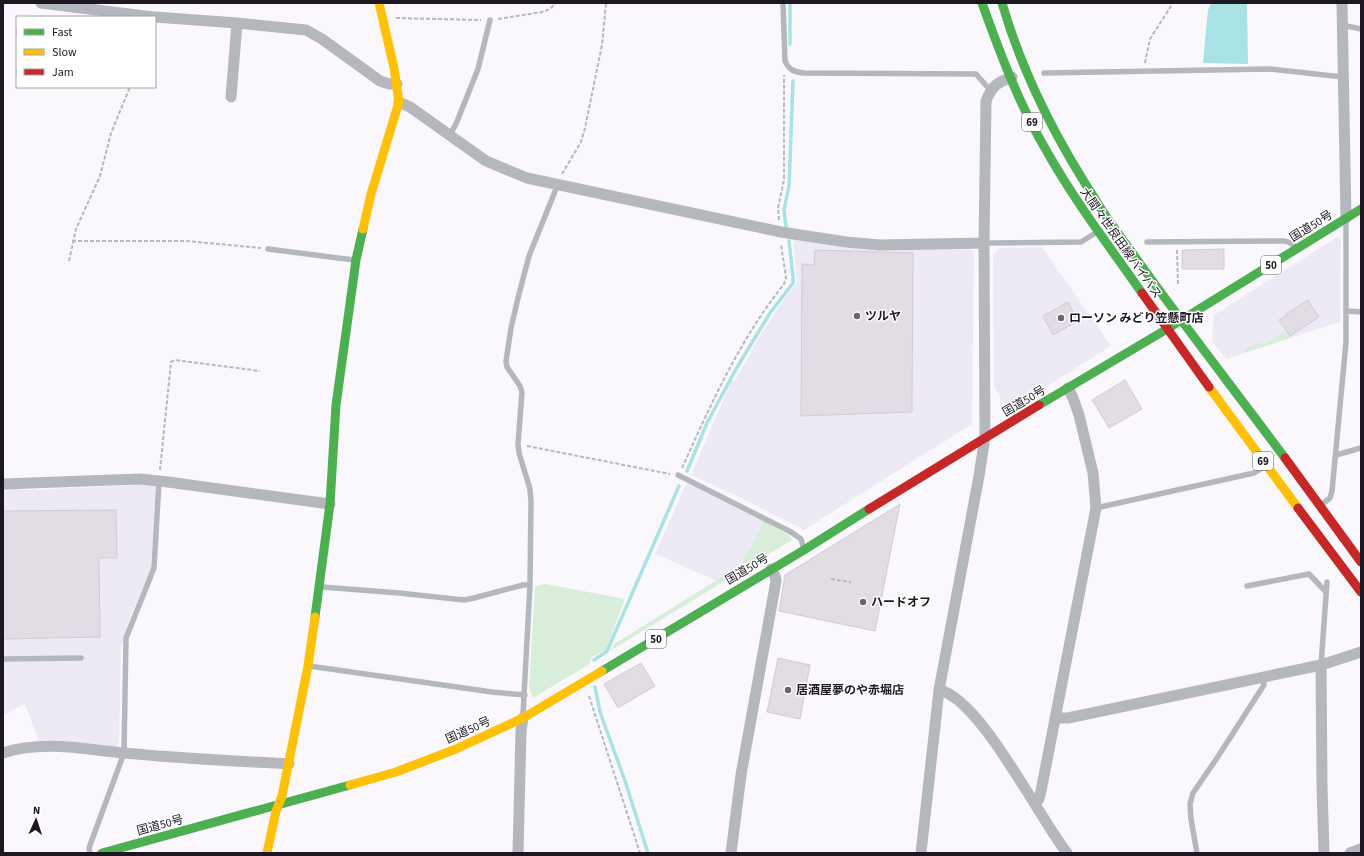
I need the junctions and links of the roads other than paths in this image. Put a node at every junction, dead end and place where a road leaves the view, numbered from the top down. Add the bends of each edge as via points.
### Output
1 (41, 3) edge
2 (379, 3) edge
3 (783, 3) edge
4 (982, 3) edge
5 (1002, 3) edge
6 (1342, 3) edge
7 (58, 4) edge
8 (147, 16) edge
9 (156, 17) edge
10 (490, 20) road end
11 (237, 23) junction
12 (1342, 25) junction
13 (1361, 29) edge
14 (1044, 73) dead end
15 (1012, 77) junction
16 (1343, 77) junction
17 (397, 84) junction
18 (990, 90) junction
19 (231, 97) dead end
20 (399, 102) junction
21 (450, 134) junction
22 (558, 184) junction
23 (1361, 209) edge
24 (1346, 218) junction
25 (1098, 232) junction
26 (1147, 242) dead end
27 (984, 243) junction
28 (268, 249) road end
29 (1296, 249) junction
30 (356, 260) junction
31 (1347, 310) junction
32 (1361, 312) edge
33 (1180, 320) junction
34 (1167, 329) junction
35 (1068, 388) junction
36 (985, 437) junction
37 (1361, 448) edge
38 (1336, 455) junction
39 (1266, 466) junction
40 (678, 475) road end
41 (159, 481) junction
42 (3, 484) edge
43 (330, 504) junction
44 (1320, 506) junction
45 (1096, 508) junction
46 (804, 550) junction
47 (1361, 562) edge
48 (771, 569) junction
49 (1327, 582) dead end
50 (530, 585) junction
51 (1247, 586) dead end
52 (320, 587) junction
53 (1326, 592) junction
54 (1361, 592) edge
55 (1361, 652) edge
56 (81, 658) dead end
57 (3, 659) edge
58 (1321, 665) junction
59 (308, 666) junction
60 (1263, 678) junction
61 (939, 690) junction
62 (524, 695) junction
63 (522, 718) junction
64 (1055, 718) junction
65 (3, 753) edge
66 (124, 753) junction
67 (288, 764) junction
68 (1035, 804) junction
69 (278, 805) junction
70 (1361, 849) edge
71 (90, 853) edge
72 (102, 853) edge
73 (267, 853) edge
74 (518, 853) edge
75 (732, 853) edge
76 (921, 853) edge
77 (1067, 853) edge
78 (1197, 853) edge
79 (1324, 853) edge
80 (1350, 853) edge

1 - 7 street
2 - 17 main road
3 - 18 lane via 784,62 788,68 796,72 976,74
4 - 15 main road, 大間々世良田線バイパス / 69
5 - 33 main road, 大間々世良田線バイパス / 69 via 1027,73 1059,140 1095,200
6 - 12 street
7 - 8 street
9 - 11 street
10 - 21 lane via 478,69
11 - 17 street via 306,30 380,81
11 - 19 street
12 - 13 lane
12 - 16 street
14 - 16 lane via 1269,69
15 - 18 street via 996,84
15 - 25 main road, 大間々世良田線バイパス / 69 via 1045,149
16 - 24 street
17 - 20 main road
18 - 27 street via 986,101
20 - 21 street
20 - 30 main road via 371,194
21 - 22 street via 486,161 527,178
22 - 27 street via 781,232 846,242
22 - 50 lane via 529,256 511,328 506,361 522,392 518,444 530,489
23 - 24 main road, 国道50号 / 50
24 - 29 main road, 国道50号 / 50
24 - 31 lane
25 - 27 lane via 1081,242
25 - 34 main road, 大間々世良田線バイパス / 69
26 - 29 lane via 1285,241 1293,244
27 - 36 street
28 - 30 lane
29 - 33 main road, 国道50号 / 50
30 - 43 main road via 336,405
31 - 32 lane
31 - 38 lane
33 - 34 main road, 国道50号 / 50
33 - 44 main road, 大間々世良田線バイパス / 69
34 - 35 main road, 国道50号 / 50
34 - 39 main road, 大間々世良田線バイパス / 69
35 - 36 main road, 国道50号 / 50
35 - 45 street via 1079,415 1093,473
36 - 46 main road, 国道50号 / 50
36 - 61 street
37 - 38 lane
38 - 44 lane via 1332,495
39 - 45 lane via 1254,473
39 - 54 main road, 大間々世良田線バイパス / 69
40 - 46 lane via 791,532 801,539
41 - 42 street via 140,479
41 - 43 street
41 - 66 lane via 154,568 126,638
43 - 52 main road
44 - 47 main road, 大間々世良田線バイパス / 69
45 - 64 street
46 - 48 main road, 国道50号 / 50
48 - 63 main road, 国道50号 / 50
48 - 75 street via 776,581 741,775
49 - 53 lane
50 - 52 lane via 464,600
50 - 62 lane
51 - 53 lane via 1310,574
52 - 59 main road
53 - 58 lane
55 - 58 street
56 - 57 lane
58 - 60 street
58 - 79 street
59 - 62 lane
59 - 67 main road
60 - 64 street via 1068,718
60 - 78 lane via 1264,685 1193,793 1190,819
61 - 68 street via 949,693 966,706 995,742
61 - 76 street
62 - 63 lane
63 - 69 main road, 国道50号 / 50 via 428,760
63 - 74 street
64 - 68 street via 1041,791
65 - 66 street via 43,746 68,746
66 - 67 street
66 - 71 lane via 89,848
67 - 69 main road
68 - 77 street
69 - 72 main road, 国道50号 / 50
69 - 73 main road
70 - 80 street

